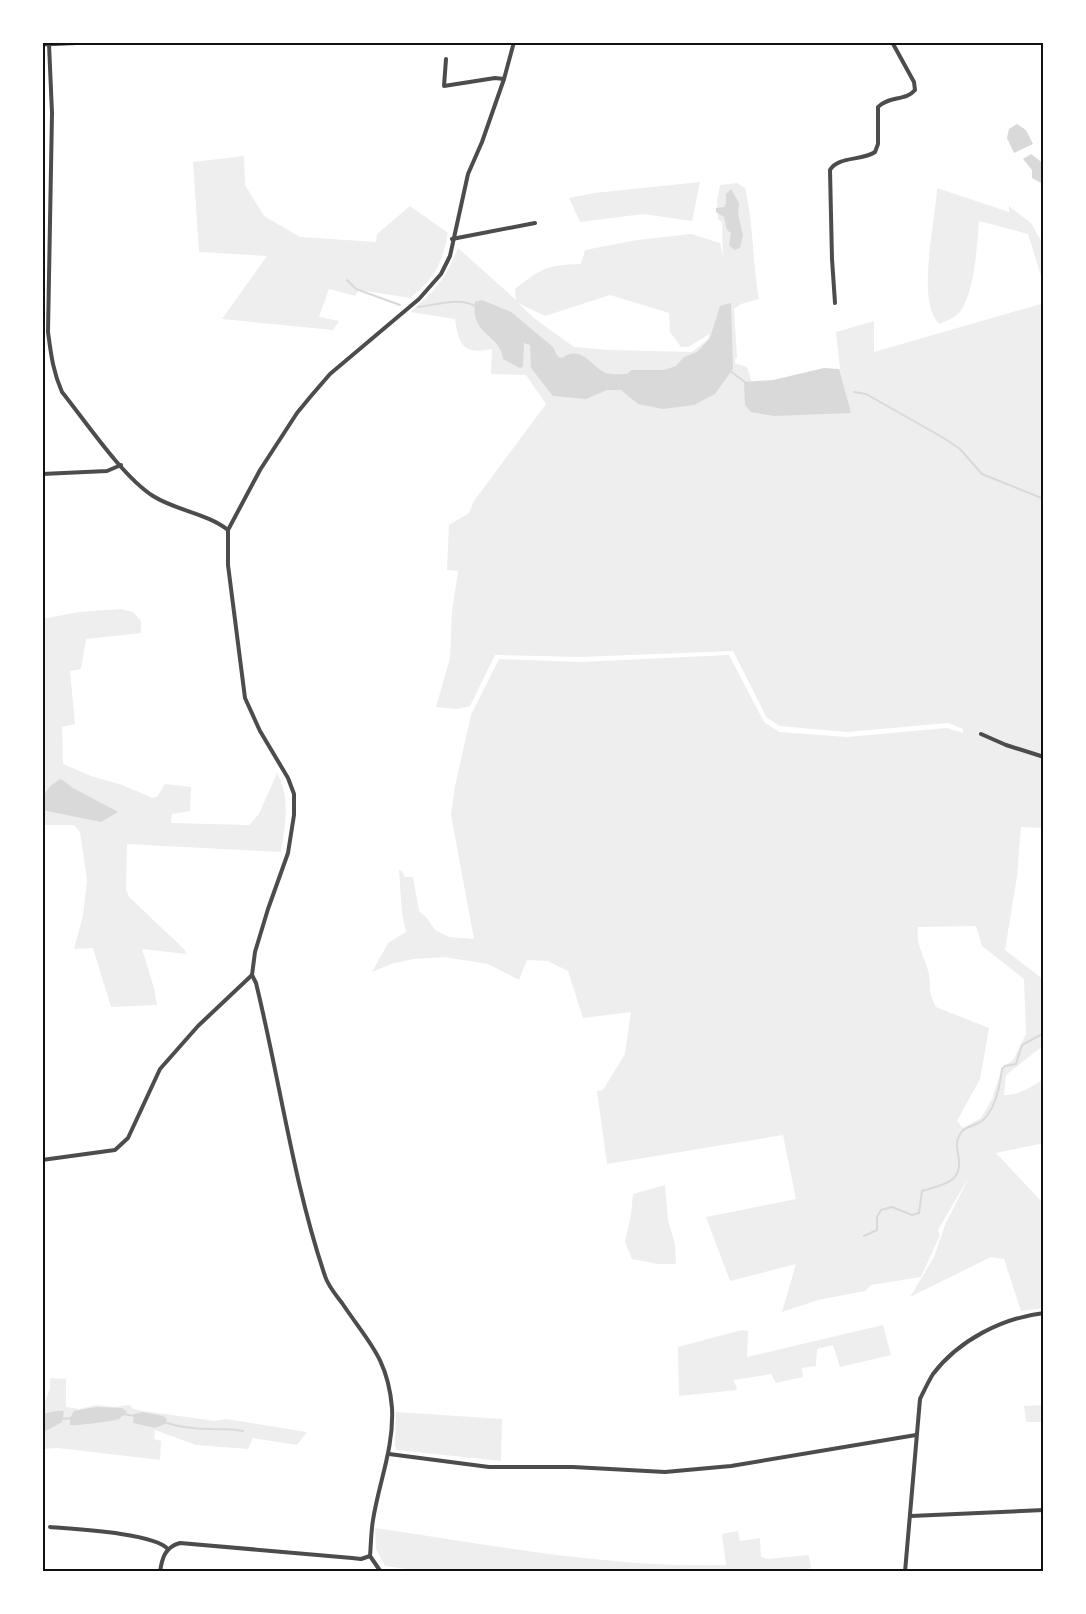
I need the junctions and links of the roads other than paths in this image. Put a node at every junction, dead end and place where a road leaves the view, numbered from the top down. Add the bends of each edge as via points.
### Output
1 (88, 42) edge
2 (514, 42) edge
3 (892, 42) edge
4 (45, 44) edge
5 (446, 59) dead end
6 (504, 79) junction
7 (535, 224) dead end
8 (452, 239) junction
9 (836, 303) dead end
10 (121, 465) junction
11 (42, 474) edge
12 (228, 530) junction
13 (981, 734) dead end
14 (1044, 757) edge
15 (252, 975) junction
16 (42, 1160) edge
17 (1044, 1313) edge
18 (916, 1435) junction
19 (389, 1454) junction
20 (1044, 1510) edge
21 (911, 1516) junction
22 (50, 1527) dead end
23 (168, 1549) junction
24 (370, 1556) junction
25 (160, 1572) edge
26 (381, 1572) edge
27 (905, 1572) edge

1 - 4 street
2 - 6 street
3 - 9 street via 915,90 878,107 875,152 836,164 830,170
4 - 10 street via 52,113 48,332 52,368 62,392
5 - 6 street via 444,86
6 - 8 street via 468,174
7 - 8 street
8 - 12 street via 450,256 436,280 330,374 297,413
10 - 11 street via 107,471
10 - 12 street via 153,496
12 - 15 street via 228,565 245,698 294,794 288,853 255,952
13 - 14 street
15 - 16 street via 160,1069 128,1138 115,1150
15 - 19 street via 271,1044 291,1157 326,1280 383,1362 392,1408
17 - 18 street via 1010,1320 964,1344 947,1358 920,1399
18 - 19 street via 731,1466 665,1472 489,1467
18 - 21 street
19 - 24 street via 373,1519
20 - 21 street
21 - 27 street
22 - 23 street via 136,1537 163,1543
23 - 24 street via 175,1544 191,1543 361,1559
23 - 25 street
24 - 26 street

